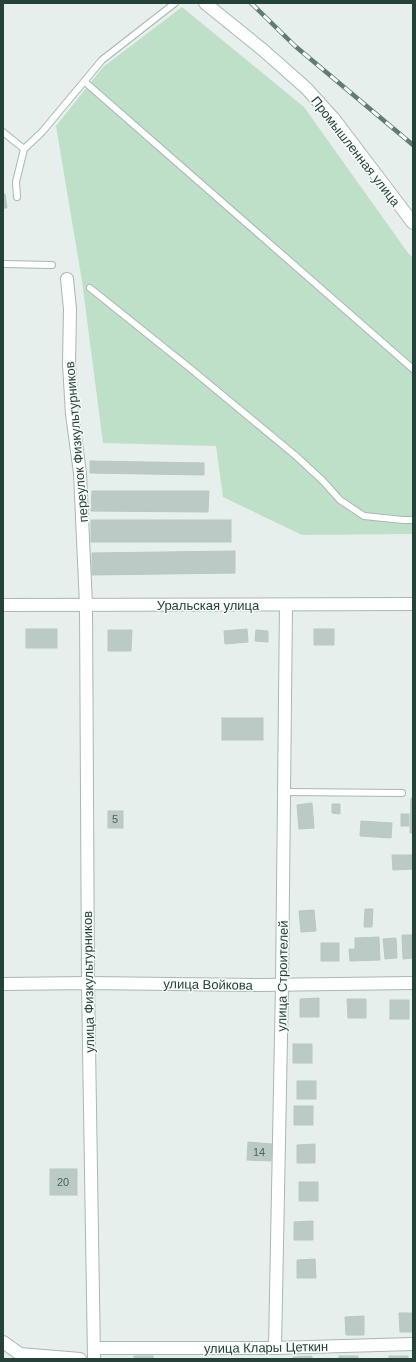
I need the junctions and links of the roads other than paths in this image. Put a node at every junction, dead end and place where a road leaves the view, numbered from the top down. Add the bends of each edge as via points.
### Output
1 (175, 3) edge
2 (205, 3) edge
3 (85, 82) junction
4 (3, 132) edge
5 (24, 149) junction
6 (17, 197) dead end
7 (413, 223) edge
8 (3, 264) edge
9 (52, 265) dead end
10 (67, 279) dead end
11 (90, 288) dead end
12 (413, 369) edge
13 (413, 520) edge
14 (413, 604) edge
15 (286, 605) junction
16 (3, 606) edge
17 (86, 606) junction
18 (285, 792) junction
19 (402, 793) dead end
20 (88, 983) junction
21 (413, 983) edge
22 (3, 984) edge
23 (282, 984) junction
24 (3, 1342) edge
25 (413, 1344) edge
26 (275, 1348) junction
27 (94, 1354) edge
28 (80, 1359) edge

1 - 3 lane via 102,60
2 - 7 street, Промышленная улица via 306,88 334,119
3 - 5 lane
3 - 12 lane
4 - 5 lane
5 - 6 lane via 16,182
8 - 9 lane
10 - 17 street, переулок Физкультурников via 70,309 68,364 80,473
11 - 13 lane via 290,451 323,480 340,500 364,516
14 - 15 street, Уральская улица
15 - 17 street, Уральская улица
15 - 18 street, улица Строителей
16 - 17 street, Уральская улица
17 - 20 street, улица Физкультурников
18 - 19 lane
18 - 23 street, улица Строителей
20 - 22 street, улица Войкова
20 - 23 street, улица Войкова
20 - 27 street, улица Физкультурников
21 - 23 street, улица Войкова
23 - 26 street, улица Строителей
24 - 28 street via 20,1354
25 - 26 street, улица Клары Цеткин
26 - 27 street, улица Клары Цеткин

